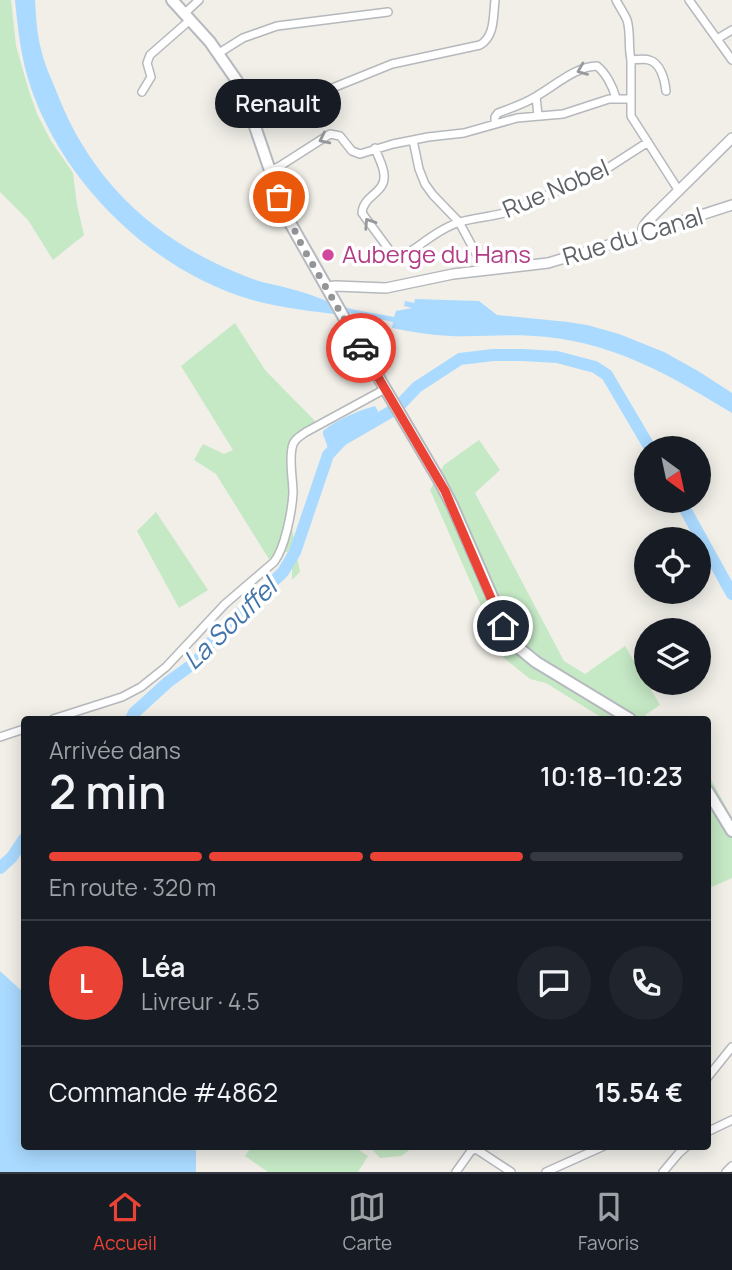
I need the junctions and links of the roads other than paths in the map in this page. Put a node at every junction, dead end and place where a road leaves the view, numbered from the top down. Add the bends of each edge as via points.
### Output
1 (172, 0) edge
2 (199, 0) edge
3 (495, 0) edge
4 (615, 0) edge
5 (689, 0) edge
6 (388, 12) dead end
7 (187, 17) junction
8 (732, 30) edge
9 (717, 39) junction
10 (219, 53) junction
11 (631, 60) junction
12 (732, 60) edge
13 (666, 91) dead end
14 (142, 92) dead end
15 (536, 97) junction
16 (616, 98) junction
17 (631, 99) junction
18 (538, 115) junction
19 (254, 120) junction
20 (495, 124) junction
21 (732, 138) edge
22 (413, 140) junction
23 (648, 142) junction
24 (375, 148) junction
25 (270, 170) junction
26 (678, 191) junction
27 (732, 205) edge
28 (460, 222) junction
29 (643, 234) junction
30 (485, 270) junction
31 (326, 287) junction
32 (385, 389) junction
33 (62, 716) edge
34 (625, 716) edge
35 (21, 730) edge
36 (0, 737) edge
37 (711, 797) edge
38 (732, 831) edge
39 (732, 1047) edge
40 (711, 1073) edge
41 (732, 1120) edge
42 (711, 1130) edge
43 (475, 1150) edge
44 (478, 1150) edge
45 (595, 1150) edge
46 (682, 1150) edge
47 (732, 1166) edge
48 (456, 1172) edge
49 (511, 1172) edge
50 (546, 1172) edge
51 (663, 1172) edge
52 (726, 1172) edge

1 - 7 main road
2 - 7 street
3 - 19 street via 490,36 480,45 392,64
4 - 11 street via 626,18
5 - 9 street
6 - 10 street via 277,26
7 - 10 main road
7 - 14 street via 150,55 151,77
8 - 9 street
9 - 12 street
10 - 19 main road
11 - 13 street via 655,63
11 - 17 street
16 -> 15 street via 597,65
15 - 18 street
15 - 20 street via 498,113
16 - 17 street
16 - 18 street via 563,114
17 - 23 street via 631,116
18 - 20 street
19 - 25 main road
20 - 22 street
21 - 26 street
22 - 24 street
22 - 28 street via 425,184
23 - 26 street
23 - 28 street, Rue Nobel via 582,181 504,213
24 -> 25 street via 356,153 340,136 330,134
28 -> 24 street, Rue Nobel via 402,257 393,256 362,213 365,202 383,184
25 - 31 main road via 289,222
26 - 29 street via 645,224
27 - 29 street, Rue du Canal
28 - 30 street
29 - 30 street, Rue du Canal via 548,263
30 - 31 street, Rue du Canal via 386,288
31 - 32 main road
32 - 33 street via 295,439 290,515 274,562 141,687
32 - 34 main road via 449,498 511,638 536,662
35 - 36 street
37 - 38 main road
39 - 40 street
41 - 42 street
43 - 48 street
44 - 49 street
45 - 50 street
46 - 51 street
47 - 52 street

